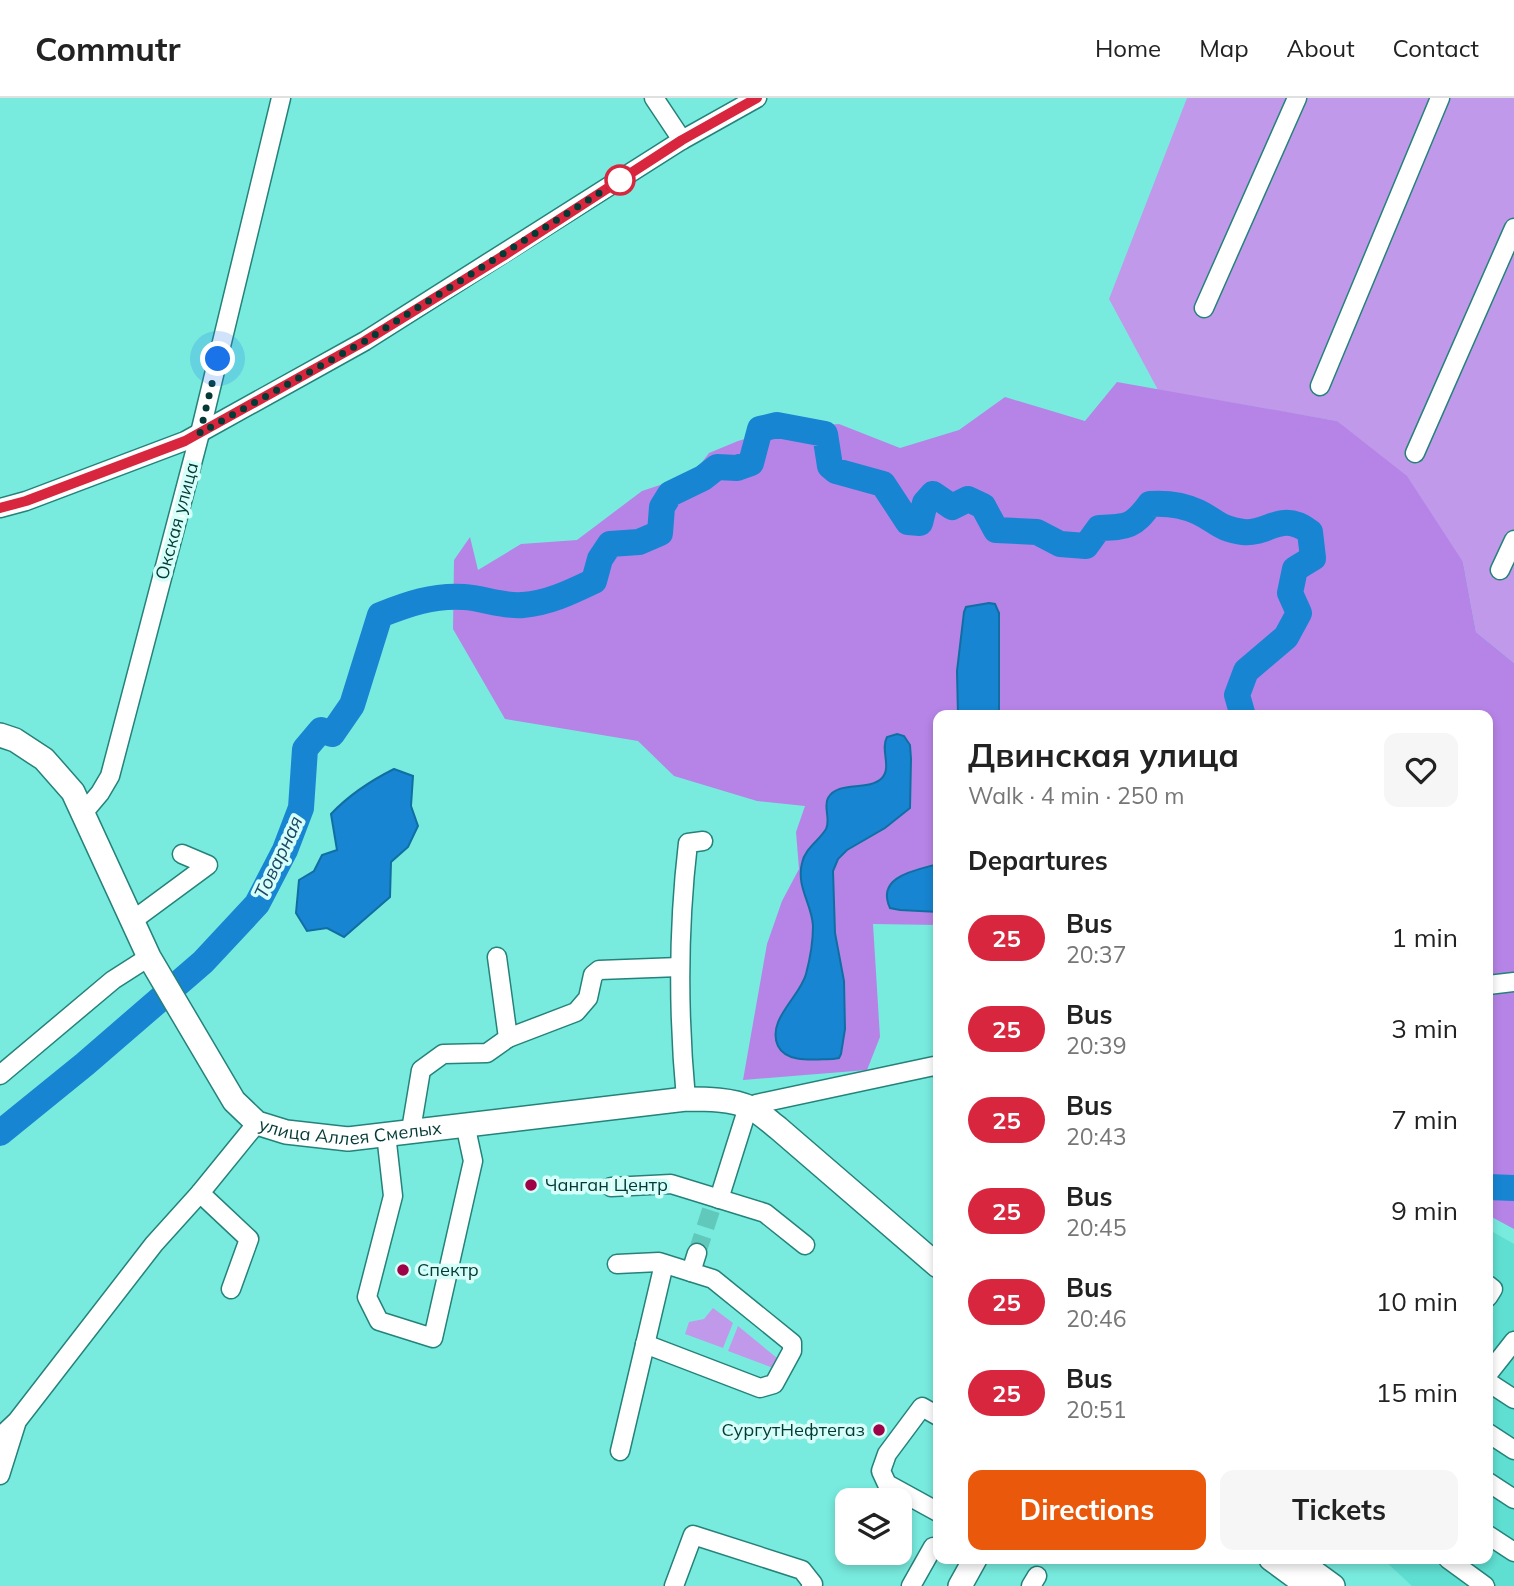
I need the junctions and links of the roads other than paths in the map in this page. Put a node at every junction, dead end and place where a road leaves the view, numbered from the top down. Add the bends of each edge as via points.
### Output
1 (281, 98) edge
2 (654, 98) edge
3 (757, 98) edge
4 (1297, 98) edge
5 (1440, 98) edge
6 (682, 140) junction
7 (1514, 228) edge
8 (1205, 308) dead end
9 (1320, 386) dead end
10 (200, 433) junction
11 (1415, 453) dead end
12 (0, 508) edge
13 (1514, 540) edge
14 (1500, 570) dead end
15 (0, 734) edge
16 (84, 813) junction
17 (704, 841) dead end
18 (182, 854) dead end
19 (132, 921) junction
20 (149, 957) junction
21 (497, 957) dead end
22 (679, 967) junction
23 (1514, 982) edge
24 (1493, 984) edge
25 (508, 1038) junction
26 (933, 1066) edge
27 (0, 1075) edge
28 (686, 1100) junction
29 (749, 1108) junction
30 (257, 1123) junction
31 (466, 1124) junction
32 (411, 1130) junction
33 (386, 1134) junction
34 (611, 1187) dead end
35 (200, 1193) junction
36 (715, 1201) junction
37 (805, 1245) dead end
38 (697, 1253) tunnel mouth
39 (933, 1262) edge
40 (664, 1264) junction
41 (617, 1265) dead end
42 (688, 1278) junction
43 (231, 1290) dead end
44 (645, 1344) junction
45 (1512, 1346) edge
46 (1493, 1368) edge
47 (1493, 1385) edge
48 (1514, 1399) edge
49 (933, 1413) edge
50 (17, 1421) junction
51 (1493, 1436) edge
52 (0, 1437) edge
53 (1514, 1450) edge
54 (620, 1451) dead end
55 (0, 1475) edge
56 (1493, 1485) edge
57 (1514, 1499) edge
58 (933, 1509) edge
59 (1493, 1538) edge
60 (933, 1548) dead end
61 (1514, 1552) edge
62 (972, 1564) edge
63 (1279, 1564) edge
64 (1303, 1564) edge
65 (1455, 1564) edge
66 (674, 1586) edge
67 (811, 1586) edge
68 (911, 1586) edge
69 (960, 1586) edge
70 (1308, 1586) edge
71 (1333, 1586) edge
72 (1485, 1586) edge

1 - 10 street, Окская улица
2 - 6 street
3 - 6 street
4 - 8 street
5 - 9 street
6 - 10 street via 365,341
7 - 11 street
10 - 12 street
10 - 16 street, Окская улица via 110,776
13 - 14 street
15 - 16 main road, улица Аллея Смелых via 44,759 73,792
16 - 19 main road, улица Аллея Смелых
17 - 22 street via 688,843
18 - 19 street via 208,865
19 - 20 main road, улица Аллея Смелых
20 - 27 street via 113,980
20 - 30 main road, улица Аллея Смелых via 234,1101
21 - 25 street
22 - 25 street via 599,970 593,975 588,998 576,1012
22 - 28 street
23 - 24 street
25 - 32 street via 487,1053 443,1054 422,1070
26 - 29 street, улица Аллея Смелых
28 - 29 main road, улица Аллея Смелых
28 - 31 main road, улица Аллея Смелых
29 - 36 street
29 - 39 main road, улица Аллея Смелых via 800,1145
30 - 33 main road, улица Аллея Смелых via 286,1132 348,1139
30 - 35 street
31 - 32 main road, улица Аллея Смелых
31 - 33 street via 473,1161 433,1338 379,1321 367,1297 393,1196
32 - 33 main road, улица Аллея Смелых
34 - 36 street via 671,1184
35 - 43 street via 249,1239
35 - 50 street via 153,1244
36 - 37 street via 765,1213
38 - 42 street
40 - 41 street
40 - 42 street
40 - 44 street
42 - 44 street via 713,1279 792,1343 774,1384 760,1388
44 - 54 street
45 - 46 street
47 - 48 street
49 - 58 street via 922,1407 887,1454 881,1471 887,1484
50 - 52 street
50 - 55 street
51 - 53 street
56 - 57 street
59 - 61 street
60 - 68 street
62 - 69 main road
63 - 70 main road
64 - 71 main road
65 - 72 street
66 - 67 street via 693,1535 802,1570

